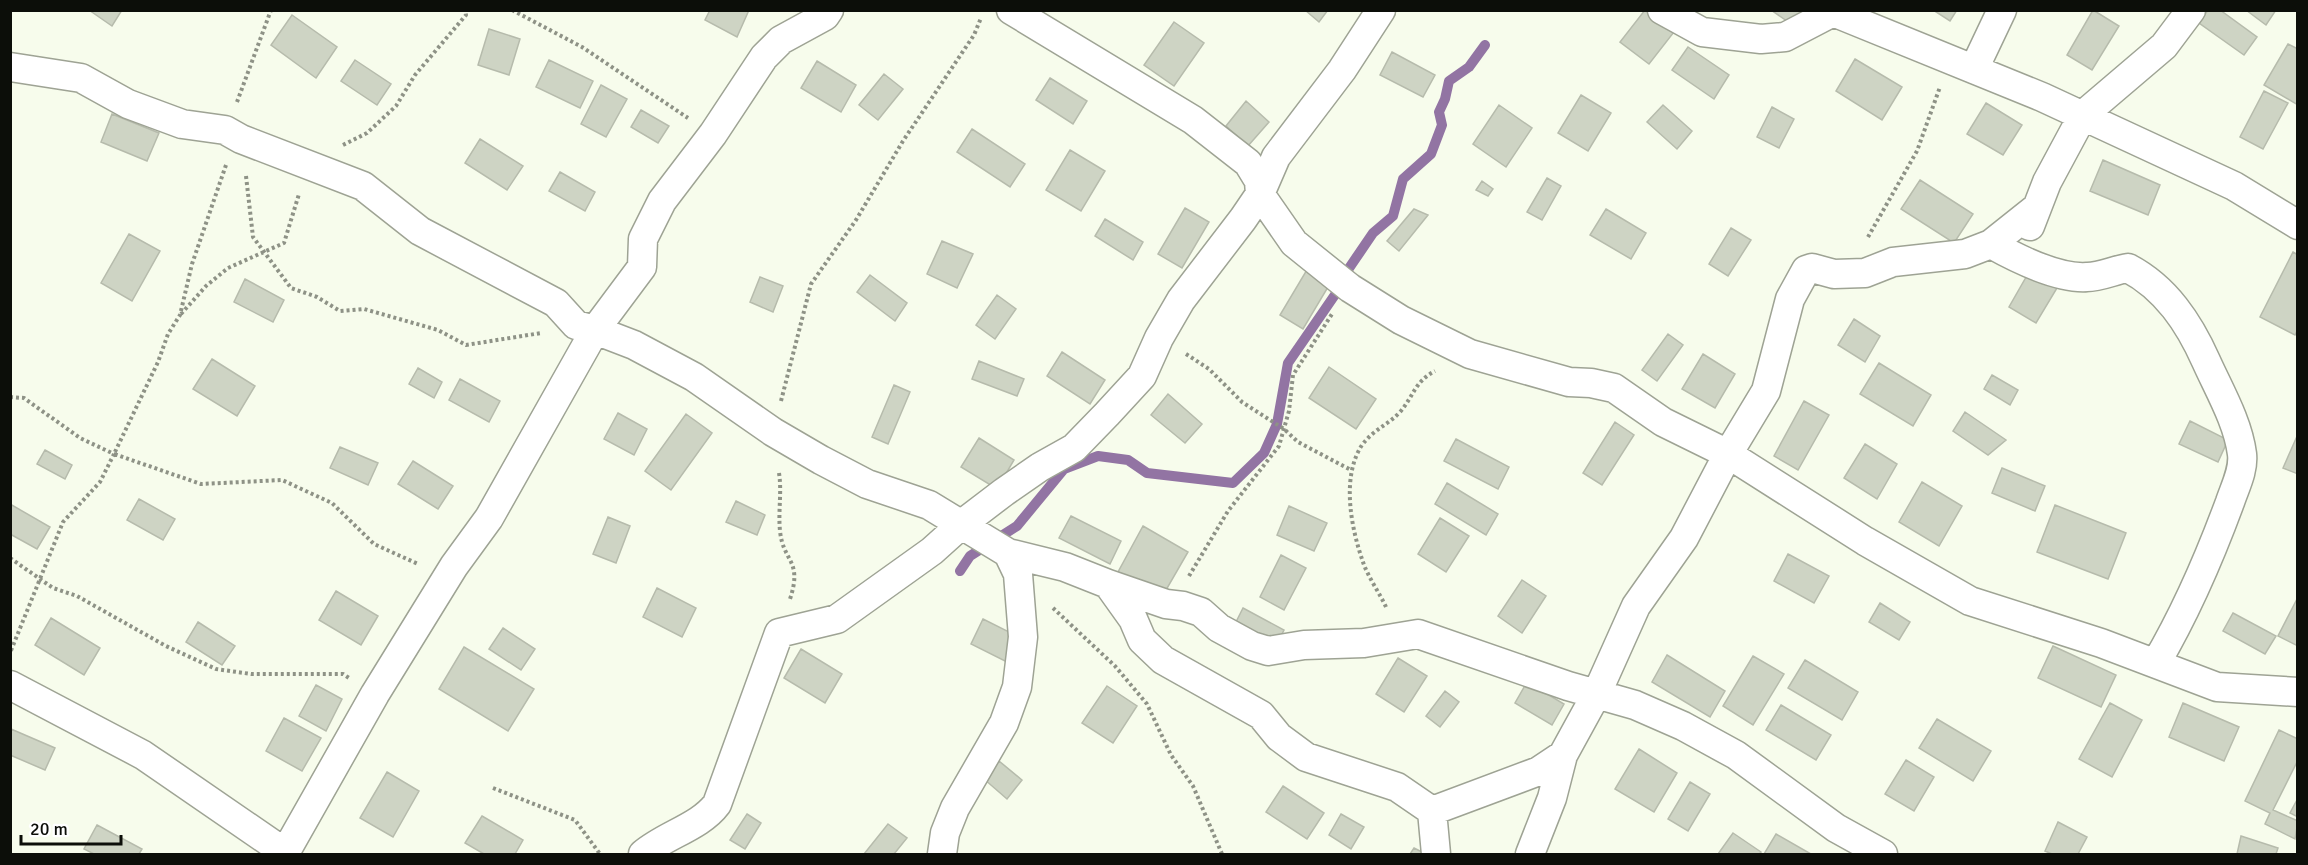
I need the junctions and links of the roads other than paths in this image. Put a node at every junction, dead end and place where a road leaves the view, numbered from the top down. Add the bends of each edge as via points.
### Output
1 (1011, 10) edge
2 (1381, 10) edge
3 (1662, 10) edge
4 (2002, 10) edge
5 (2191, 10) edge
6 (1833, 11) edge
7 (822, 12) edge
8 (1962, 64) junction
9 (10, 67) edge
10 (2083, 116) junction
11 (1260, 194) junction
12 (2035, 209) junction
13 (2298, 225) edge
14 (1991, 244) junction
15 (2021, 261) junction
16 (585, 328) junction
17 (1728, 454) junction
18 (962, 524) junction
19 (1013, 564) junction
20 (1108, 584) junction
21 (2156, 663) junction
22 (10, 685) edge
23 (2298, 692) edge
24 (1597, 693) junction
25 (1563, 755) junction
26 (1432, 811) junction
27 (286, 854) edge
28 (643, 855) edge
29 (942, 855) edge
30 (1436, 855) edge
31 (1530, 855) edge
32 (1883, 855) edge

1 - 11 street via 1193,120 1248,162 1259,181
2 - 11 street via 1342,70 1276,157
3 - 6 street via 1702,32 1761,39 1785,37
4 - 8 street
5 - 10 street via 2164,46
6 - 8 street
7 - 16 street via 764,57 662,201 643,239 642,267
8 - 10 street
9 - 16 street via 81,78 128,104 182,124 233,135 363,186 420,231 556,303
10 - 12 street
10 - 13 street via 2234,186
11 - 17 street via 1294,243 1350,288 1401,320 1470,354 1569,382 1614,388 1664,422
11 - 18 street via 1181,300 1142,376 1074,447
12 - 14 street
12 - 15 street
14 - 15 street
14 - 17 street via 1955,256 1893,262 1865,273 1834,274 1812,267 1806,270 1790,299 1766,391
15 - 21 street via 2088,277 2128,268 2154,285 2191,327 2238,436 2243,455 2241,471 2219,532 2186,611
16 - 18 street via 634,345 694,377 773,432 867,483 929,504
16 - 27 street via 494,509 375,694
17 - 21 street via 1865,541 1970,601
17 - 24 street via 1684,538 1636,606
18 - 19 street
18 - 28 street via 932,551 837,619 779,633 717,804 710,814
19 - 20 street via 1065,567
19 - 29 street via 1023,637 1017,687 1004,723 955,808
20 - 24 street via 1201,612 1219,628 1268,651 1418,634
20 - 26 street via 1142,640 1163,660 1261,715 1280,737 1306,757 1396,787
21 - 23 street via 2217,687
22 - 27 street via 143,754
24 - 25 street
24 - 32 street via 1683,726 1736,755 1836,828
25 - 26 street via 1539,771
25 - 31 street via 1552,798
26 - 30 street

